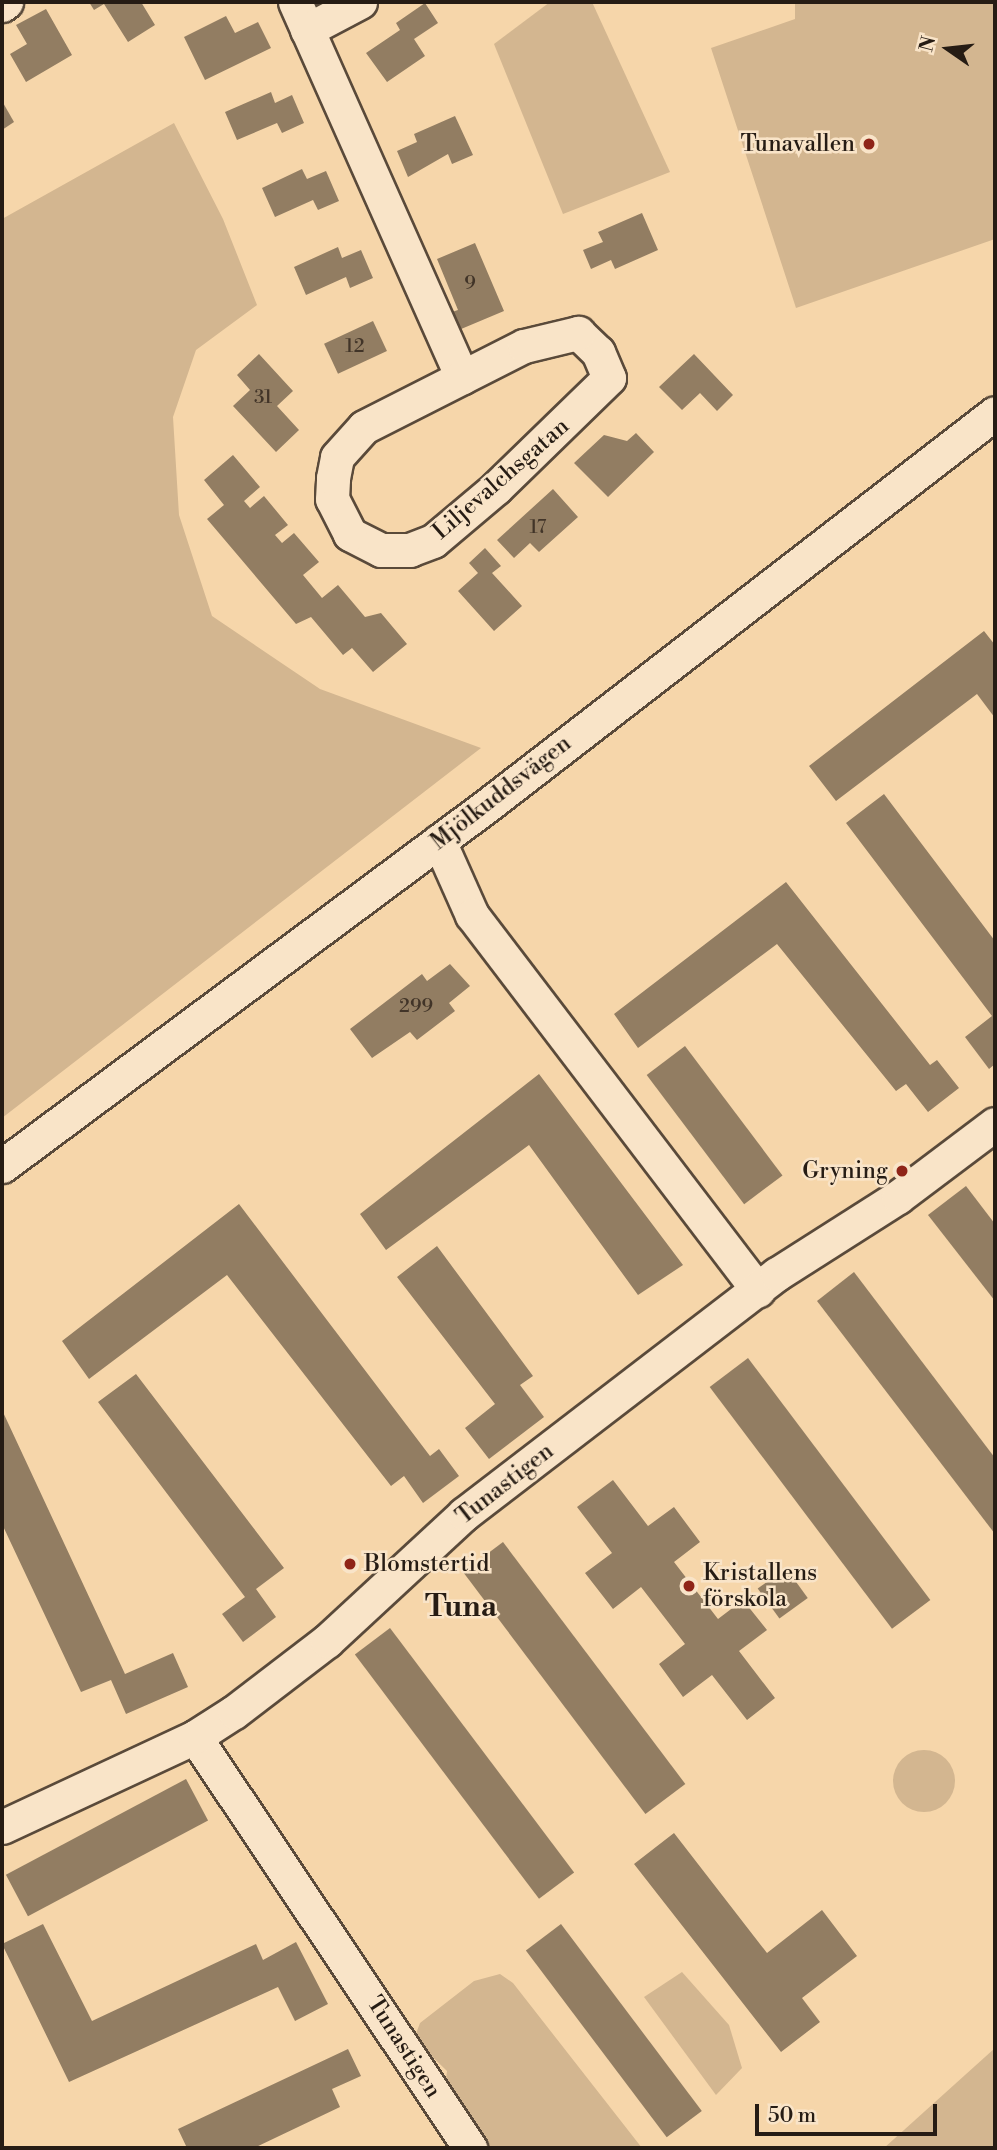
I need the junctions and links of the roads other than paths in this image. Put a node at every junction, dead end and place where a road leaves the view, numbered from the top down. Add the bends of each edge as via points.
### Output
1 (360, 2) edge
2 (301, 16) edge
3 (462, 377) junction
4 (995, 413) edge
5 (439, 841) junction
6 (995, 1124) edge
7 (2, 1166) edge
8 (758, 1291) junction
9 (195, 1737) junction
10 (2, 1827) edge
11 (470, 2148) edge

1 - 2 street
2 - 3 street
3 - 3 street, Liljevalchsgatan via 549,337 578,333 598,352 609,378 433,541 398,553 350,534 332,499 337,457 364,427
4 - 5 street, Mjölkuddsvägen
5 - 7 street, Mjölkuddsvägen
5 - 8 street via 472,915
6 - 8 street, Tunastigen
8 - 9 street, Tunastigen via 464,1514 327,1641
9 - 10 street, Tunastigen
9 - 11 street, Tunastigen

